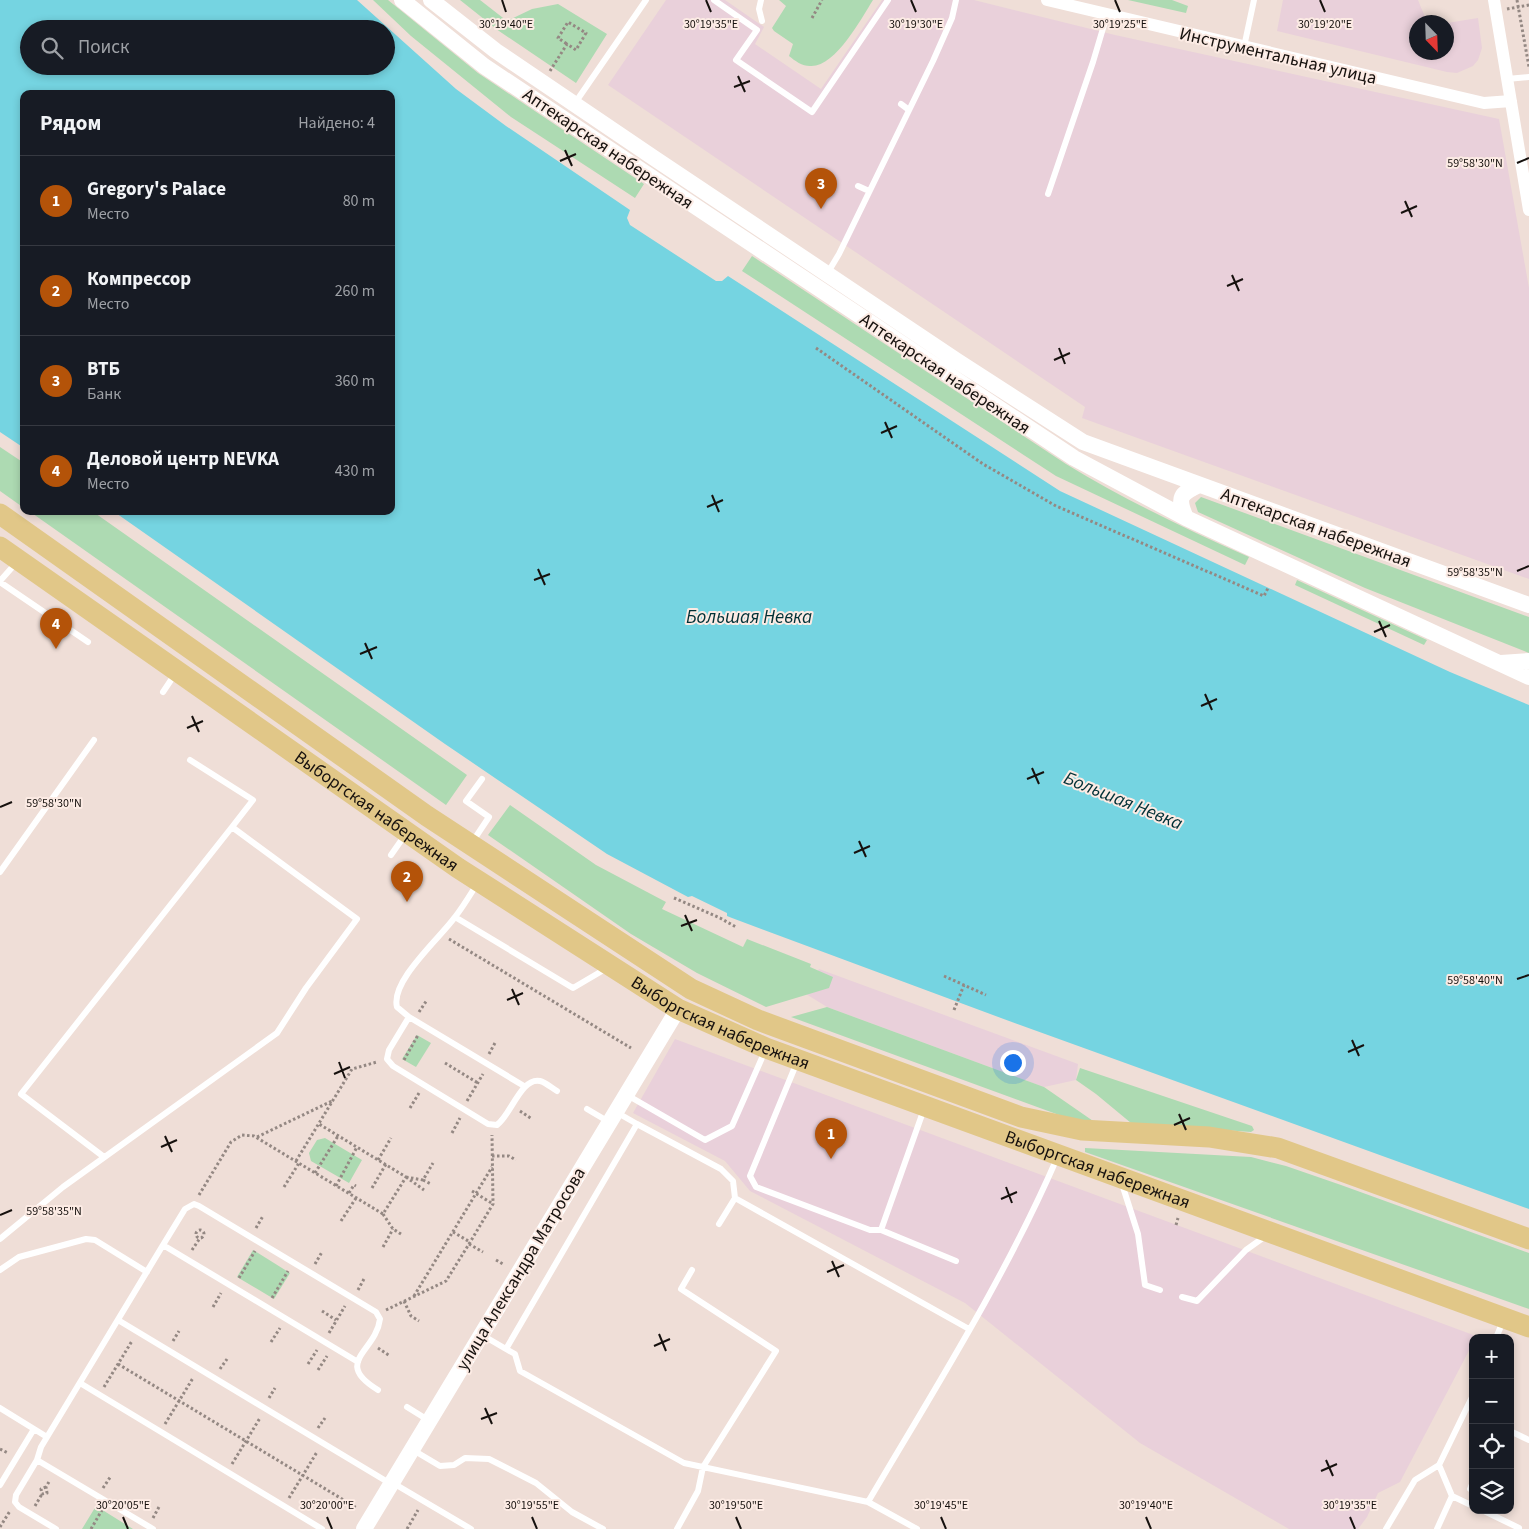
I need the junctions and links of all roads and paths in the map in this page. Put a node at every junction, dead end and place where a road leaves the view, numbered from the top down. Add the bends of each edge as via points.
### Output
1 (402, 0) edge
2 (431, 0) edge
3 (646, 0) edge
4 (714, 0) edge
5 (762, 0) edge
6 (822, 0) edge
7 (888, 0) edge
8 (956, 0) edge
9 (1047, 0) edge
10 (1254, 0) edge
11 (1494, 0) edge
12 (1517, 0) edge
13 (1529, 5) edge
14 (1516, 8) junction
15 (1107, 15) junction
16 (812, 18) dead end
17 (762, 21) dead end
18 (567, 44) junction
19 (1244, 47) junction
20 (1529, 66) edge
21 (550, 72) dead end
22 (1529, 77) edge
23 (1507, 79) junction
24 (1511, 101) junction
25 (575, 104) junction
26 (901, 104) dead end
27 (909, 110) junction
28 (858, 186) dead end
29 (870, 191) junction
30 (1048, 194) dead end
31 (1529, 210) edge
32 (826, 275) junction
33 (816, 348) dead end
34 (1199, 485) junction
35 (0, 514) edge
36 (1186, 518) junction
37 (0, 547) edge
38 (18, 560) junction
39 (0, 582) edge
40 (1268, 588) dead end
41 (1529, 605) edge
42 (88, 642) dead end
43 (1529, 661) edge
44 (1499, 663) junction
45 (178, 670) junction
46 (1529, 677) edge
47 (163, 692) dead end
48 (94, 740) dead end
49 (190, 760) dead end
50 (482, 779) dead end
51 (232, 827) junction
52 (408, 832) junction
53 (471, 844) junction
54 (391, 855) dead end
55 (0, 872) edge
56 (479, 881) junction
57 (674, 898) dead end
58 (455, 918) junction
59 (736, 927) dead end
60 (441, 934) junction
61 (610, 966) junction
62 (944, 976) dead end
63 (964, 985) junction
64 (986, 995) dead end
65 (678, 1009) junction
66 (954, 1010) dead end
67 (409, 1016) junction
68 (418, 1035) dead end
69 (631, 1048) dead end
70 (766, 1048) junction
71 (387, 1059) junction
72 (404, 1060) dead end
73 (798, 1060) junction
74 (445, 1063) dead end
75 (489, 1065) junction
76 (478, 1083) junction
77 (424, 1085) junction
78 (524, 1086) junction
79 (557, 1091) dead end
80 (626, 1094) junction
81 (333, 1101) junction
82 (925, 1106) junction
83 (410, 1108) dead end
84 (464, 1109) junction
85 (587, 1109) dead end
86 (612, 1117) junction
87 (319, 1124) junction
88 (637, 1124) junction
89 (497, 1125) junction
90 (452, 1133) dead end
91 (338, 1136) junction
92 (256, 1138) junction
93 (391, 1138) dead end
94 (357, 1147) junction
95 (1058, 1155) junction
96 (492, 1156) junction
97 (104, 1157) junction
98 (378, 1160) junction
99 (516, 1160) dead end
100 (298, 1162) junction
101 (433, 1163) dead end
102 (386, 1164) junction
103 (492, 1166) junction
104 (315, 1173) junction
105 (406, 1176) junction
106 (1119, 1176) junction
107 (423, 1180) junction
108 (431, 1184) dead end
109 (336, 1186) junction
110 (356, 1186) dead end
111 (284, 1188) dead end
112 (372, 1188) dead end
113 (424, 1190) dead end
114 (472, 1191) dead end
115 (349, 1193) junction
116 (476, 1194) junction
117 (356, 1198) junction
118 (735, 1198) junction
119 (194, 1204) junction
120 (493, 1204) junction
121 (464, 1205) dead end
122 (468, 1207) junction
123 (383, 1214) junction
124 (1178, 1218) dead end
125 (341, 1221) dead end
126 (719, 1224) dead end
127 (1176, 1224) dead end
128 (393, 1229) junction
129 (881, 1230) junction
130 (453, 1232) junction
131 (1270, 1233) junction
132 (401, 1234) dead end
133 (1529, 1238) edge
134 (0, 1239) edge
135 (469, 1243) junction
136 (163, 1245) junction
137 (383, 1247) dead end
138 (255, 1252) dead end
139 (483, 1252) dead end
140 (496, 1260) dead end
141 (956, 1261) dead end
142 (502, 1264) dead end
143 (0, 1270) edge
144 (692, 1270) dead end
145 (147, 1272) junction
146 (288, 1272) dead end
147 (239, 1278) dead end
148 (227, 1283) junction
149 (1160, 1290) dead end
150 (350, 1297) junction
151 (413, 1297) junction
152 (1182, 1297) dead end
153 (272, 1298) dead end
154 (404, 1302) junction
155 (213, 1307) dead end
156 (322, 1311) dead end
157 (1505, 1318) junction
158 (286, 1319) junction
159 (380, 1319) junction
160 (118, 1320) junction
161 (336, 1320) junction
162 (419, 1321) dead end
163 (1529, 1327) edge
164 (969, 1329) junction
165 (179, 1331) dead end
166 (138, 1332) junction
167 (481, 1334) junction
168 (1498, 1334) edge
169 (174, 1340) dead end
170 (323, 1341) junction
171 (271, 1342) dead end
172 (333, 1347) junction
173 (506, 1349) junction
174 (227, 1359) dead end
175 (358, 1362) junction
176 (118, 1364) junction
177 (308, 1364) dead end
178 (198, 1369) junction
179 (221, 1369) dead end
180 (318, 1370) dead end
181 (80, 1384) junction
182 (275, 1388) dead end
183 (378, 1390) dead end
184 (99, 1395) junction
185 (269, 1398) dead end
186 (179, 1401) junction
187 (0, 1408) edge
188 (407, 1408) dead end
189 (266, 1409) junction
190 (1469, 1414) edge
191 (324, 1418) dead end
192 (429, 1420) junction
193 (319, 1428) dead end
194 (34, 1429) junction
195 (160, 1432) junction
196 (1514, 1433) edge
197 (47, 1437) junction
198 (1529, 1440) edge
199 (246, 1441) junction
200 (323, 1443) junction
201 (412, 1450) junction
202 (37, 1460) junction
203 (1439, 1465) junction
204 (703, 1468) junction
205 (227, 1472) junction
206 (303, 1476) junction
207 (392, 1483) junction
208 (0, 1485) edge
209 (1452, 1496) junction
210 (424, 1501) junction
211 (15, 1502) junction
212 (868, 1502) junction
213 (1469, 1504) edge
214 (284, 1506) junction
215 (357, 1508) dead end
216 (102, 1510) dead end
217 (1490, 1514) edge
218 (0, 1527) edge
219 (1519, 1528) dead end
220 (56, 1529) edge
221 (91, 1529) edge
222 (153, 1529) edge
223 (322, 1529) edge
224 (364, 1529) edge
225 (407, 1529) edge
226 (471, 1529) edge
227 (603, 1529) edge
228 (677, 1529) edge
229 (917, 1529) edge
230 (1386, 1529) edge
231 (1437, 1529) edge

1 - 36 street, Аптекарская набережная via 484,66 1026,428 1111,480
2 - 25 street, Аптекарская набережная via 496,52
3 - 25 lane
4 - 7 lane via 757,30 736,60 812,112
5 - 17 lane via 758,9
6 - 16 path
8 - 27 lane via 952,18
9 - 15 street, Инструментальная улица
10 - 19 lane
11 - 23 street
12 - 14 path
13 - 14 path
14 - 20 path
15 - 19 street, Инструментальная улица
15 - 30 lane
18 - 18 path via 576,50 586,33 568,22 558,38
18 - 21 path
19 - 24 street, Инструментальная улица via 1484,103
22 - 23 lane
23 - 24 street
24 - 31 street
25 - 32 street, Аптекарская набережная
26 - 27 lane
27 - 29 lane
28 - 29 lane
29 - 32 lane
32 - 34 street, Аптекарская набережная via 1083,442
33 - 40 path via 983,464 1056,506 1264,596
34 - 36 street via 1181,497 1180,505
34 - 41 street, Аптекарская набережная
35 - 53 main road, Выборгская набережная
36 - 44 street, Аптекарская набережная
37 - 38 main road, Выборгская набережная
38 - 39 lane
38 - 45 main road, Выборгская набережная
39 - 42 lane
43 - 44 street
44 - 46 street, Аптекарская набережная
45 - 47 lane
45 - 52 main road, Выборгская набережная
48 - 55 lane
49 - 51 lane via 253,800
50 - 53 lane via 466,802 489,818
51 - 97 lane via 21,1094
51 - 97 lane via 357,919 277,1033
52 - 54 lane
52 - 56 main road, Выборгская набережная
53 - 133 main road, Выборгская набережная via 691,989 767,1023 1021,1117 1082,1130 1209,1137 1278,1148
56 - 58 lane
56 - 61 main road, Выборгская набережная
57 - 59 path
58 - 60 lane
58 - 61 lane via 573,988
60 - 67 lane via 419,957 397,994 397,1006
60 - 69 path
61 - 65 main road, Выборгская набережная
62 - 63 path
63 - 64 path
63 - 66 path
65 - 70 main road, Выборгская набережная
65 - 80 street, улица Александра Матросова
67 - 71 lane
67 - 75 lane
68 - 72 path
70 - 73 main road, Выборгская набережная
70 - 80 lane via 732,1126 705,1140
71 - 77 lane
71 - 81 path via 352,1069
73 - 82 main road, Выборгская набережная
73 - 129 lane via 750,1176 756,1187 870,1230
74 - 76 path
75 - 76 path
75 - 78 lane
76 - 84 path
77 - 83 path
77 - 84 lane
78 - 79 lane via 540,1081
78 - 89 lane via 504,1120
80 - 86 street, улица Александра Матросова
81 - 87 path
81 - 92 path
82 - 95 main road, Выборгская набережная
82 - 129 lane
84 - 89 lane via 488,1124
84 - 90 path
85 - 86 lane
86 - 88 lane
86 - 167 street, улица Александра Матросова
87 - 91 path
87 - 100 path
88 - 118 lane via 721,1168 733,1181
88 - 173 lane
89 - 96 path via 492,1133
91 - 94 path
91 - 104 path
92 - 100 path
92 - 119 path via 242,1135 231,1142
93 - 98 path
94 - 98 path
94 - 109 path
95 - 106 main road, Выборгская набережная
95 - 164 lane via 1035,1209
96 - 99 path via 510,1156
96 - 103 path
97 - 134 lane
98 - 102 path
100 - 104 path
100 - 111 path
101 - 107 path
102 - 105 path
102 - 112 path
103 - 116 path
103 - 120 path
104 - 109 path
105 - 107 path
105 - 113 path
105 - 123 path
106 - 131 main road, Выборгская набережная
106 - 149 lane via 1138,1234 1144,1285
107 - 108 path
109 - 115 path
110 - 115 path
114 - 116 path
115 - 117 path
116 - 120 path
116 - 122 path
117 - 123 path
117 - 125 path
118 - 126 lane
118 - 164 lane
119 - 136 lane via 184,1209
119 - 150 lane
120 - 135 path
121 - 122 path
122 - 130 path
123 - 128 path
124 - 127 path
128 - 132 path
128 - 137 path
129 - 141 lane
130 - 135 path
130 - 151 path
131 - 152 lane via 1246,1250 1197,1301
131 - 157 main road, Выборгская набережная
135 - 139 path
135 - 151 path via 446,1281
136 - 145 lane
136 - 148 lane
138 - 147 path
140 - 142 path
143 - 145 lane via 19,1257 86,1239 95,1240
144 - 204 lane via 681,1289 776,1351
145 - 160 lane
146 - 153 path
148 - 155 path
148 - 158 lane
150 - 159 lane via 376,1312
150 - 161 path
151 - 154 path
154 - 159 path via 385,1310
154 - 162 path via 411,1316
156 - 161 path
157 - 163 main road, Выборгская набережная
157 - 168 lane
158 - 170 lane
158 - 171 path
159 - 175 lane
160 - 166 lane
160 - 181 lane
161 - 170 path
164 - 212 lane
165 - 169 path
166 - 176 path
166 - 178 lane
167 - 173 lane
167 - 192 street, улица Александра Матросова
170 - 172 lane
170 - 177 path
172 - 175 lane
172 - 180 path
173 - 204 lane via 515,1354 520,1371 684,1463
174 - 179 path
175 - 183 lane via 357,1372 362,1380
176 - 184 path
176 - 186 path
178 - 186 path
178 - 189 lane
181 - 184 lane
181 - 197 lane
182 - 185 path
184 - 195 lane
186 - 195 path
186 - 199 path
187 - 194 lane
188 - 192 lane
189 - 199 path
189 - 200 lane
190 - 203 lane
191 - 193 path
192 - 201 street, улица Александра Матросова
194 - 197 lane
194 - 208 lane
195 - 205 lane
196 - 198 lane
197 - 202 lane
199 - 205 path
199 - 206 path
200 - 206 path
200 - 207 lane
201 - 207 street, улица Александра Матросова
201 - 227 lane via 440,1466 454,1465 465,1458 490,1459 536,1483 572,1512
202 - 211 lane
202 - 222 lane
203 - 209 lane
203 - 230 lane via 1415,1480
204 - 212 lane
204 - 228 lane via 698,1491
205 - 214 lane
206 - 214 path
206 - 215 path
207 - 210 lane
207 - 224 street, улица Александра Матросова
209 - 213 lane
209 - 231 lane
210 - 225 path
210 - 226 lane
211 - 218 path
211 - 220 lane
212 - 229 lane
214 - 223 lane
216 - 221 path
217 - 219 lane

